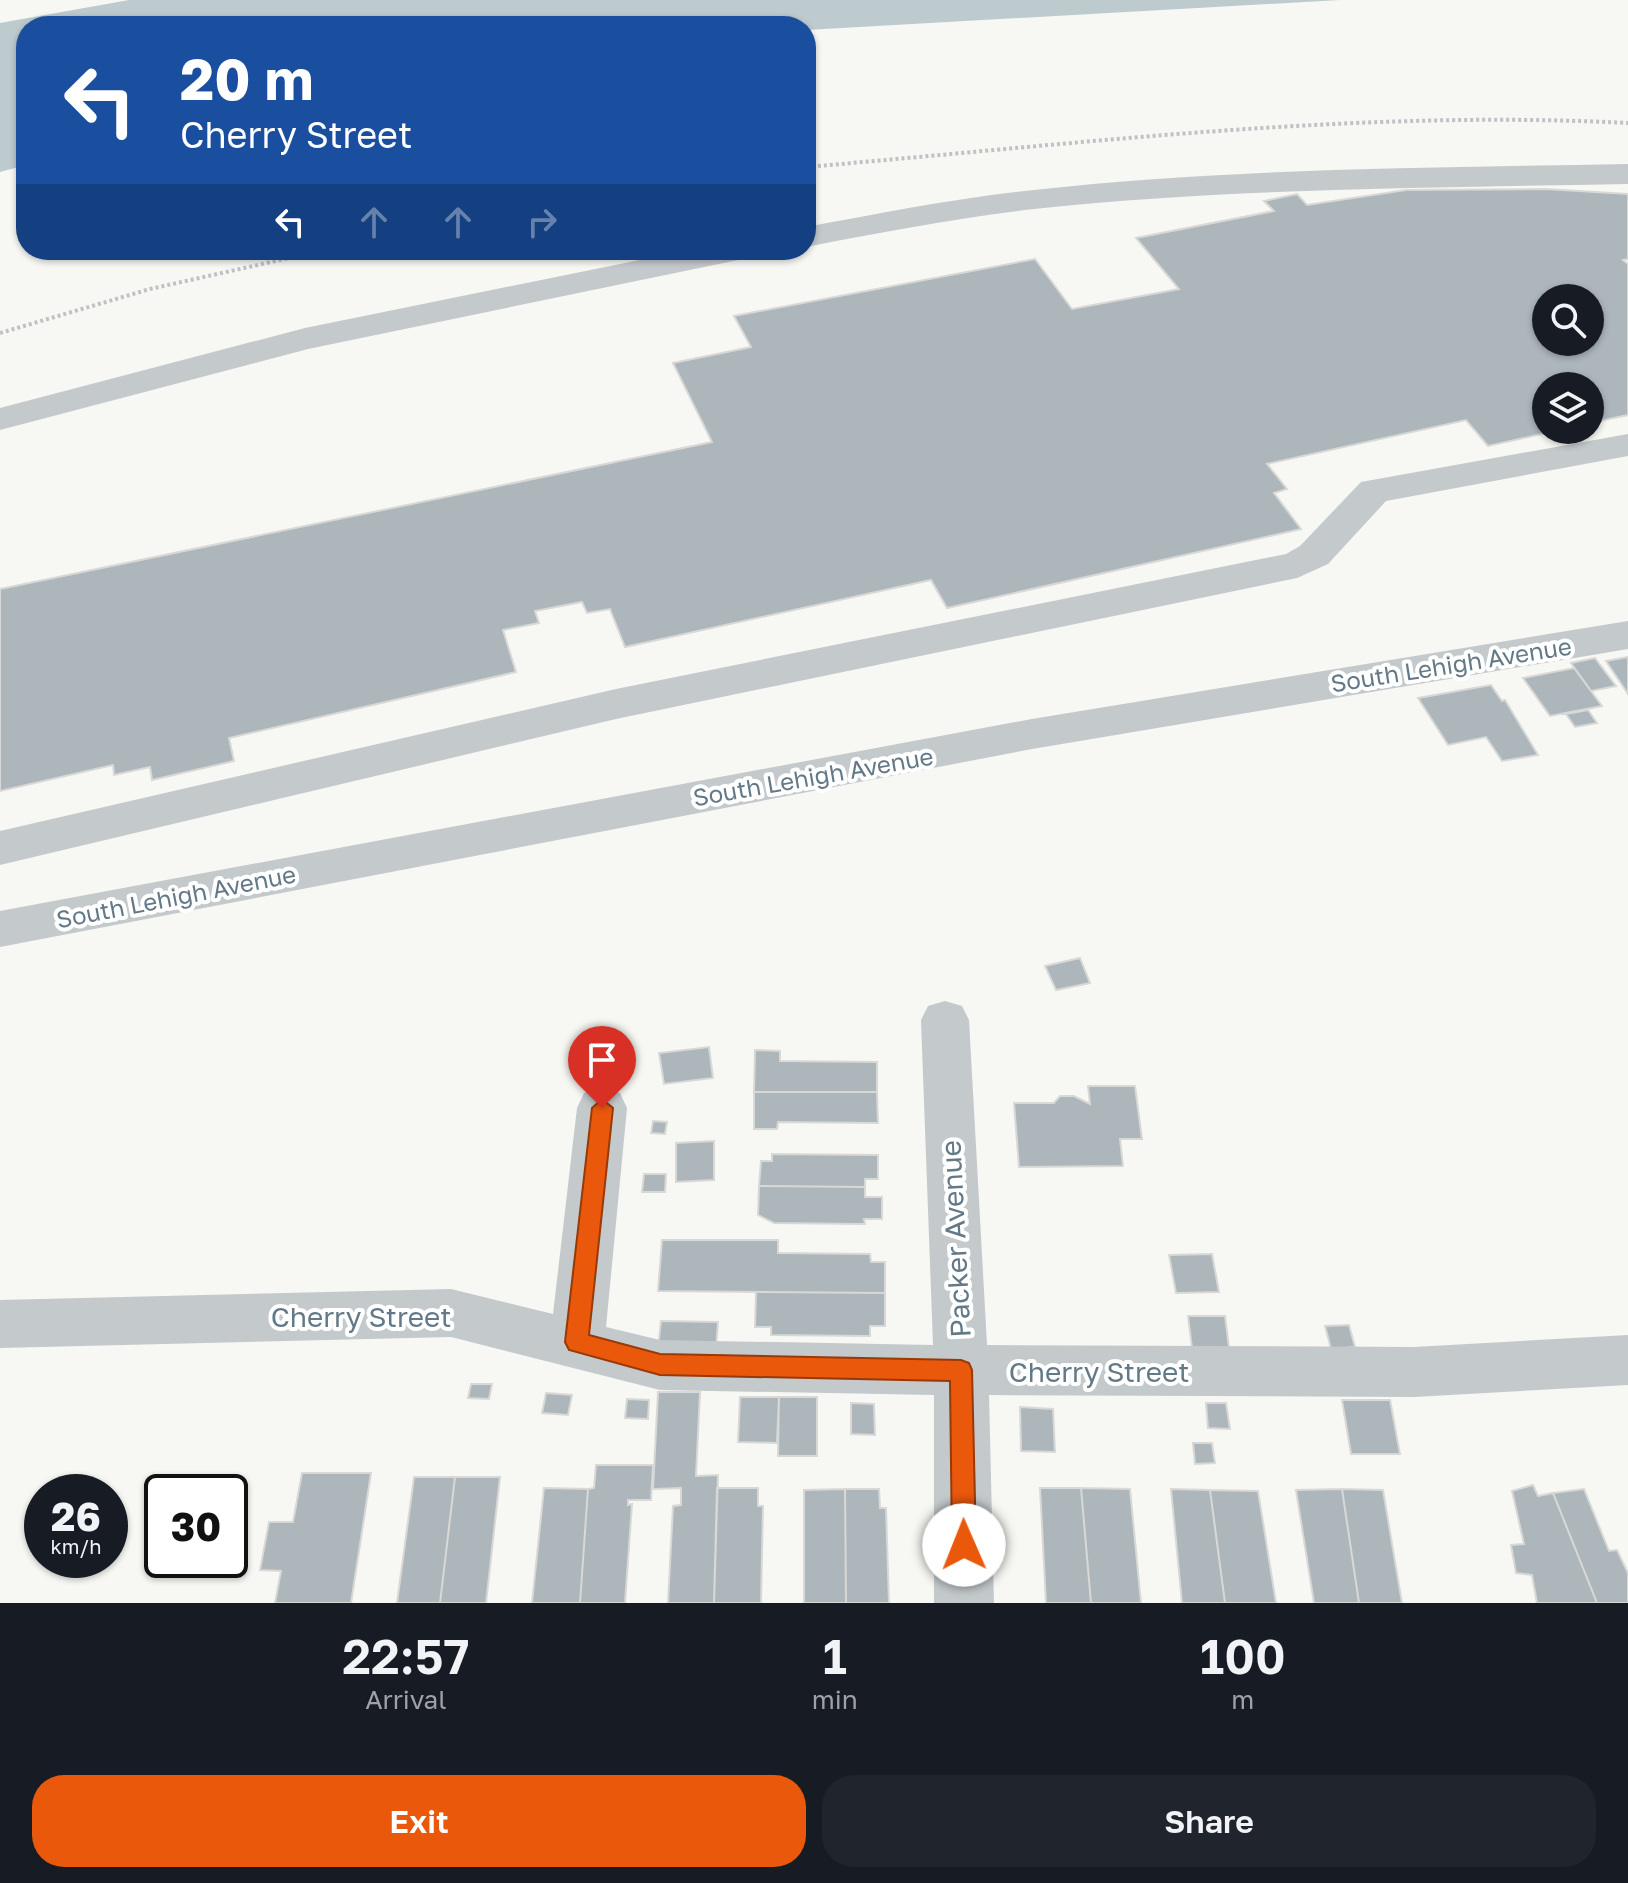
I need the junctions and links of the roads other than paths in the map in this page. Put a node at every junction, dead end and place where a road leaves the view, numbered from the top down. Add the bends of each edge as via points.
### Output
1 (1628, 174) edge
2 (816, 235) edge
3 (689, 260) edge
4 (0, 419) edge
5 (1628, 445) edge
6 (1628, 635) edge
7 (0, 848) edge
8 (0, 929) edge
9 (945, 1020) dead end
10 (602, 1108) dead end
11 (0, 1324) edge
12 (577, 1342) junction
13 (1628, 1360) edge
14 (961, 1370) junction
15 (964, 1603) edge

1 - 2 street via 1118,192 948,210
3 - 4 street via 305,339
5 - 7 street via 1374,491 1314,555 1297,565 616,704
6 - 8 street, South Lehigh Avenue via 1032,734
9 - 14 street, Packer Avenue
10 - 12 street
11 - 12 street, Cherry Street via 451,1313
12 - 14 street, Cherry Street via 660,1365
13 - 14 street, Cherry Street via 1414,1372
14 - 15 street, Packer Avenue

